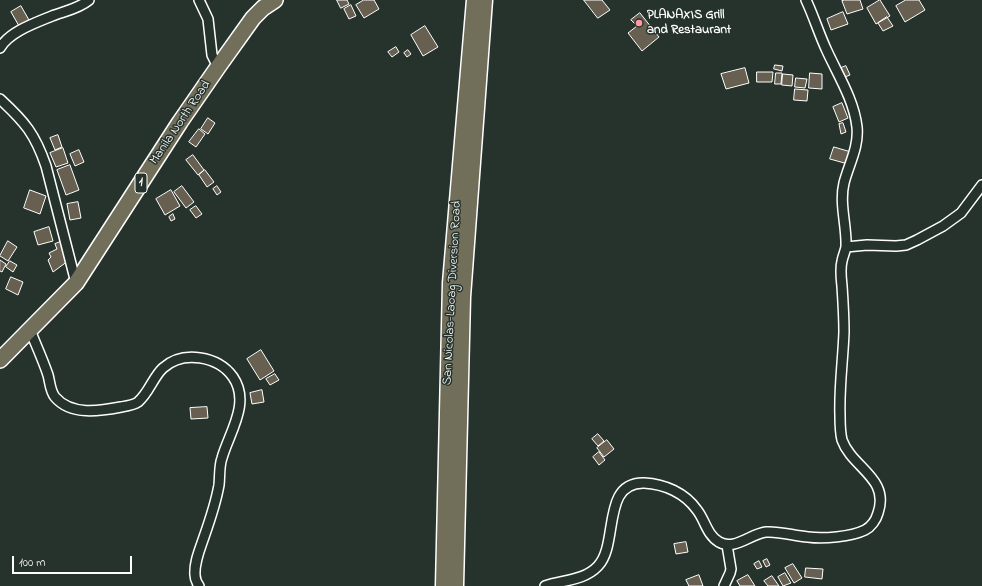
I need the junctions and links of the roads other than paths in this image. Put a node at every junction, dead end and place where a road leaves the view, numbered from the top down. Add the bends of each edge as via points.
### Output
1 (89, 0) edge
2 (199, 0) edge
3 (275, 0) edge
4 (474, 0) edge
5 (485, 0) edge
6 (806, 0) edge
7 (262, 4) edge
8 (0, 48) edge
9 (218, 67) junction
10 (0, 99) edge
11 (982, 185) edge
12 (846, 247) junction
13 (76, 283) junction
14 (30, 330) junction
15 (0, 360) edge
16 (727, 545) junction
17 (200, 586) edge
18 (443, 586) edge
19 (456, 586) edge
20 (545, 586) edge
21 (724, 586) edge

1 - 8 street via 79,7 13,34
2 - 9 street via 208,19 212,54
3 - 7 highway, Manila North Road / 1
4 - 18 main road, San Nicolas-Laoag Diversion Road via 450,283
5 - 19 main road, San Nicolas-Laoag Diversion Road via 463,297
6 - 12 street via 847,93 857,127 857,139 844,183
7 - 9 highway, Manila North Road / 1
9 - 13 highway, Manila North Road / 1
10 - 13 street via 31,131 40,147
11 - 12 street via 961,213 918,240 896,246
12 - 16 street via 840,273 844,330 839,399 840,428 846,450 871,476 878,488 879,511 875,520 864,530 844,536 824,538 771,532 757,533 733,545
13 - 14 highway, Manila North Road / 1
14 - 15 highway, Manila North Road / 1
14 - 17 street via 53,394 60,402 78,409 102,410 134,404 141,399 163,368 173,361 186,357 212,361 234,378 240,404 221,460 219,485 197,559 195,576
16 - 20 street via 710,534 697,510 674,490 638,483 627,487 617,500 607,549 599,566 581,577
16 - 21 street via 731,569

